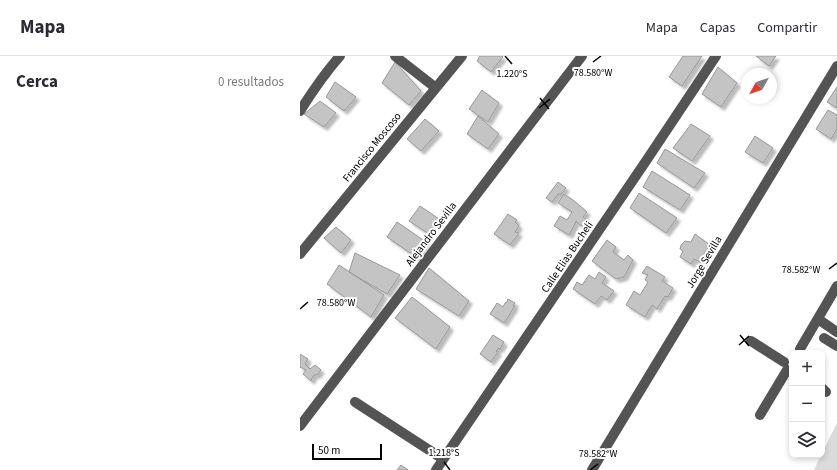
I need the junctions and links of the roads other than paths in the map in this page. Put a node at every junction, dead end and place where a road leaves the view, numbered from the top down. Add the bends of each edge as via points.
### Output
1 (340, 56) edge
2 (395, 56) edge
3 (462, 56) edge
4 (582, 56) edge
5 (716, 56) edge
6 (837, 66) edge
7 (436, 88) junction
8 (300, 112) edge
9 (300, 254) edge
10 (837, 286) edge
11 (818, 319) junction
12 (836, 328) edge
13 (824, 338) dead end
14 (751, 341) dead end
15 (837, 346) edge
16 (800, 349) dead end
17 (354, 402) dead end
18 (760, 414) dead end
19 (300, 426) edge
20 (443, 459) junction
21 (436, 470) edge
22 (592, 470) edge

1 - 8 street
2 - 7 street
3 - 7 street, Francisco Moscoso
4 - 19 street, Alejandro Sevilla
5 - 20 street, Calle Elias Bucheli
6 - 22 street, Jorge Sevilla
7 - 9 street, Francisco Moscoso
10 - 11 street
11 - 12 street
11 - 16 street
13 - 15 street
14 - 18 street via 785,366
17 - 20 street
20 - 21 street, Calle Elias Bucheli

